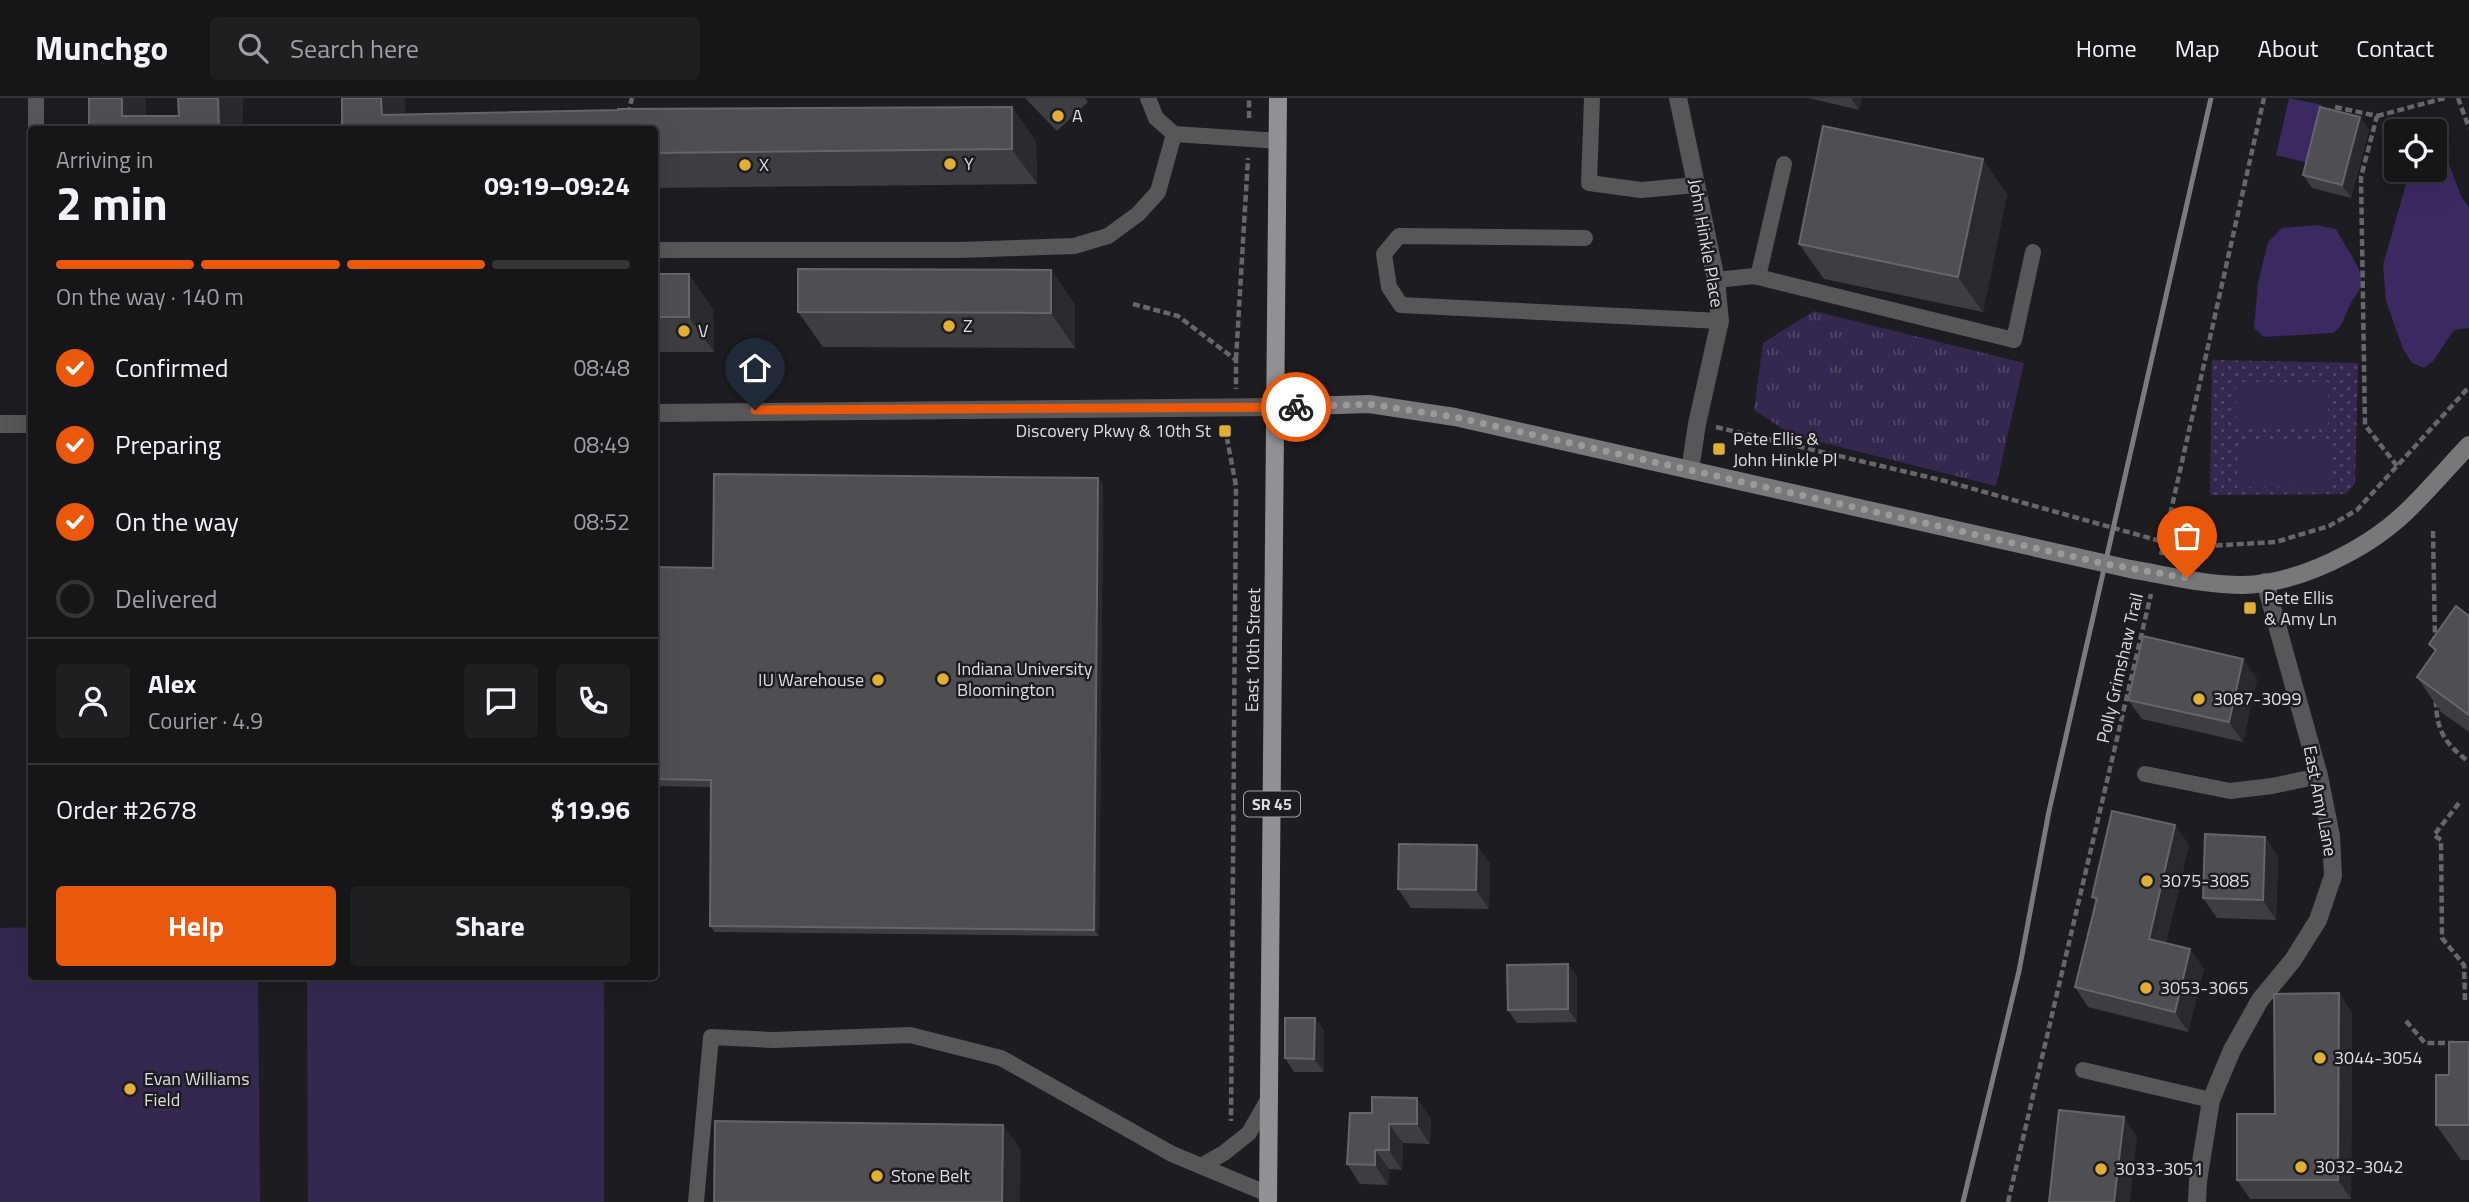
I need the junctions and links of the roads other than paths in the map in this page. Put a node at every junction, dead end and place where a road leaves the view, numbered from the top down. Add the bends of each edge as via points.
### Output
1 (36, 98) edge
2 (1148, 98) edge
3 (1278, 98) edge
4 (1592, 98) edge
5 (1678, 98) edge
6 (36, 126) edge
7 (1174, 134) junction
8 (1278, 141) junction
9 (1784, 164) dead end
10 (1696, 185) junction
11 (1585, 238) dead end
12 (658, 250) edge
13 (2033, 252) dead end
14 (1758, 277) junction
15 (1716, 280) junction
16 (1720, 321) junction
17 (1274, 407) junction
18 (658, 413) edge
19 (0, 424) edge
20 (28, 424) edge
21 (2469, 445) edge
22 (1690, 470) junction
23 (2265, 582) junction
24 (2146, 774) dead end
25 (2319, 776) junction
26 (2083, 1070) dead end
27 (1269, 1098) junction
28 (2211, 1100) junction
29 (1201, 1166) junction
30 (1268, 1198) edge
31 (696, 1202) edge
32 (2197, 1202) edge

1 - 6 lane
2 - 7 lane via 1156,118
3 - 8 main road, East 10th Street / SR 45
4 - 10 lane via 1589,183 1641,190
5 - 10 street, John Hinkle Place
7 - 8 lane
7 - 12 lane via 1158,192 1108,236 1074,246
8 - 17 main road, East 10th Street / SR 45
9 - 14 lane
10 - 15 street, John Hinkle Place
11 - 16 lane via 1399,236 1384,254 1389,287 1401,305
13 - 14 lane via 2014,340
14 - 15 lane
15 - 16 street, John Hinkle Place
16 - 22 street, John Hinkle Place
17 - 18 street
17 - 22 street via 1369,404 1455,417
17 - 27 main road, East 10th Street / SR 45
19 - 20 street
21 - 23 street via 2406,513 2377,536 2301,575
22 - 23 street via 2118,567 2218,583
23 - 25 street, East Amy Lane
24 - 25 lane via 2230,791
25 - 28 street, East Amy Lane via 2331,836 2333,876 2318,920 2260,1000
26 - 28 lane
27 - 29 lane via 1249,1133
27 - 30 main road, East 10th Street / SR 45
28 - 32 street, East Amy Lane
29 - 30 lane
29 - 31 lane via 1001,1058 910,1035 773,1040 711,1037

